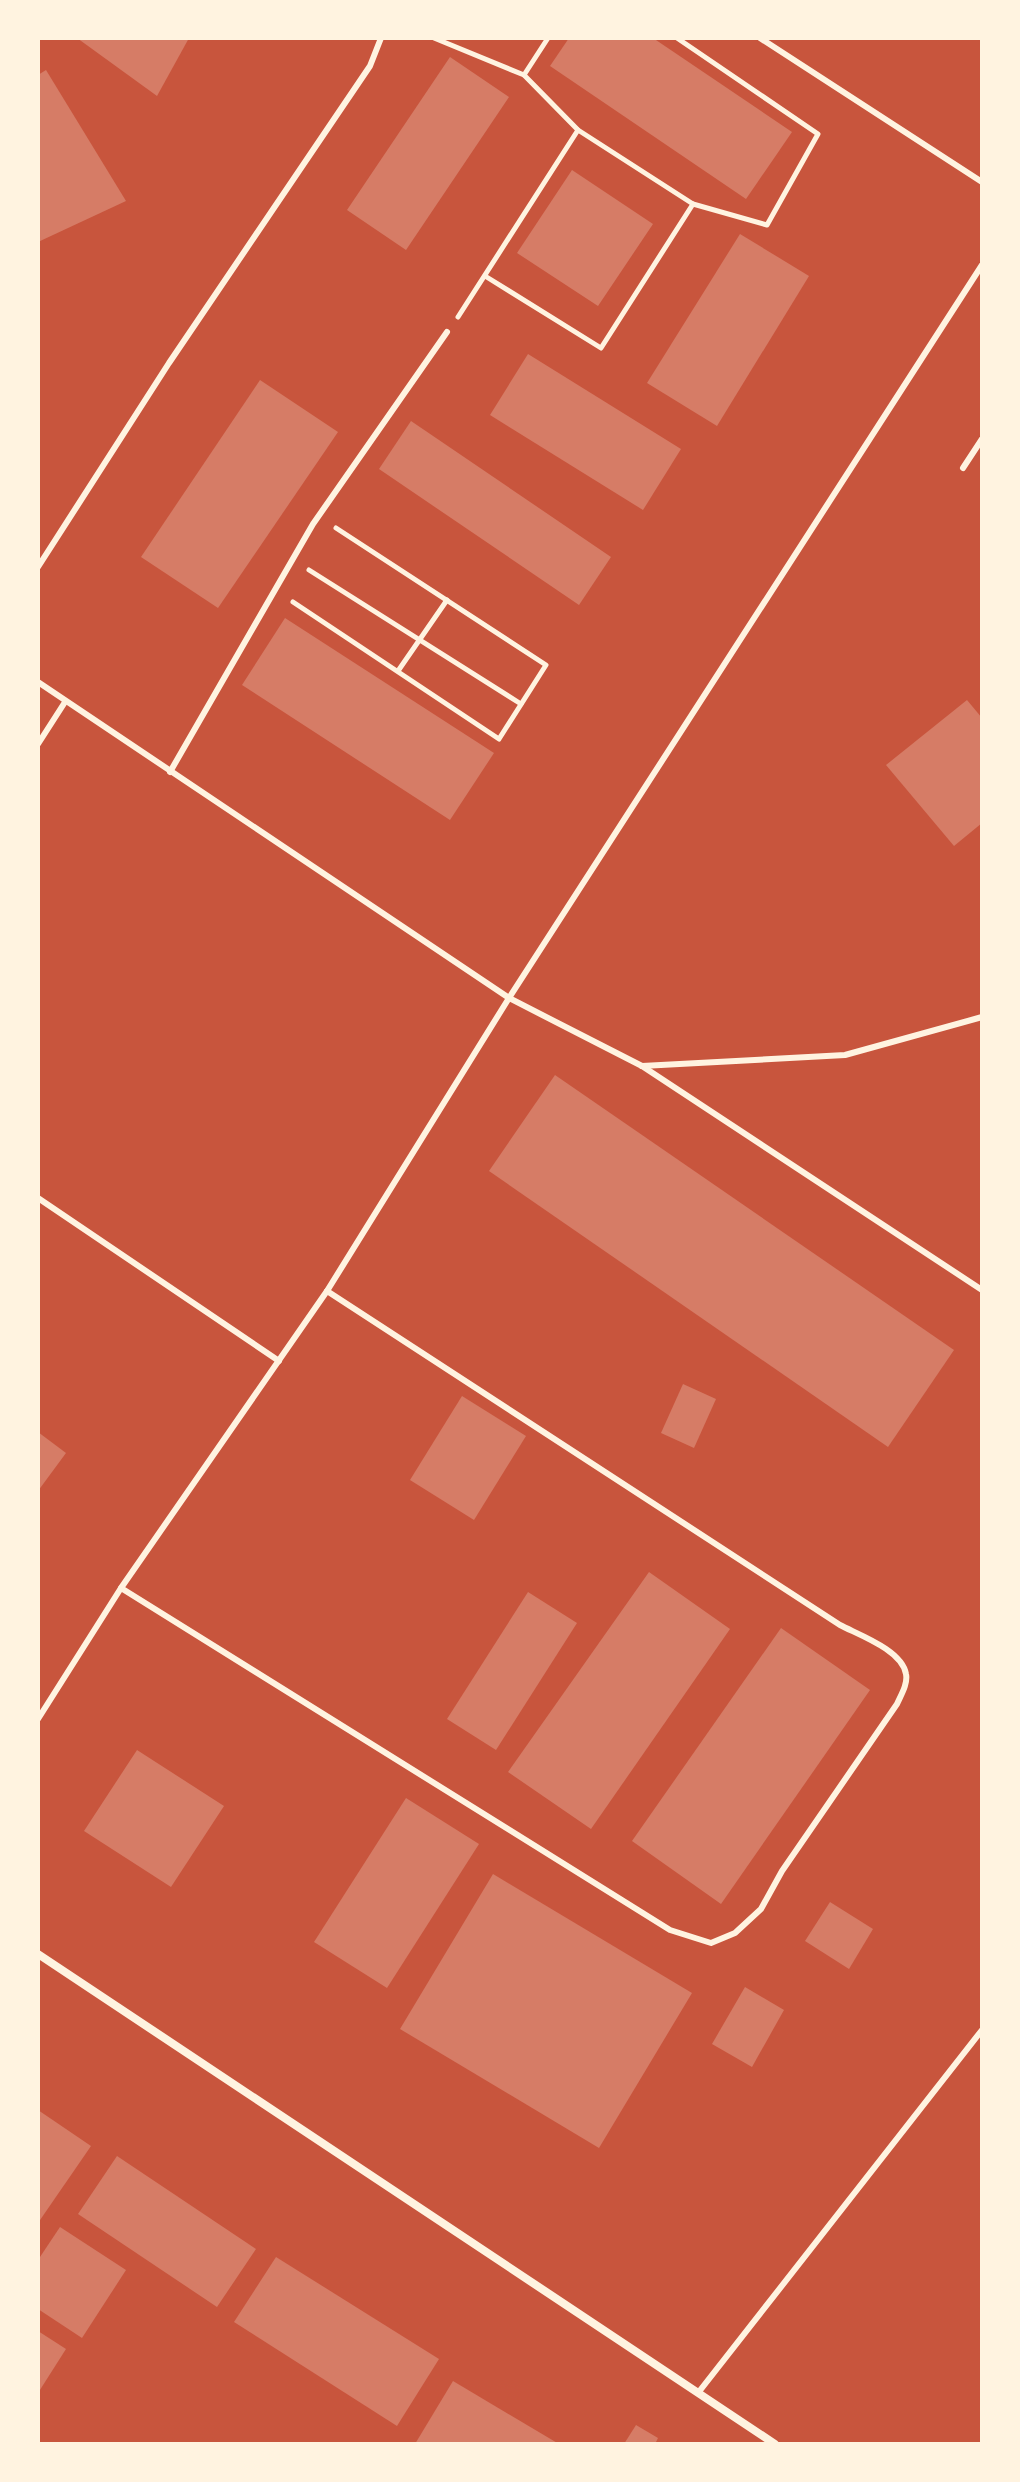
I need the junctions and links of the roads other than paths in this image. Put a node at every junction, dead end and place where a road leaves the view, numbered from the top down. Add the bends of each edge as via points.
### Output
1 (381, 38) edge
2 (760, 38) edge
3 (982, 182) edge
4 (982, 265) edge
5 (447, 332) road end
6 (982, 439) edge
7 (963, 468) dead end
8 (38, 567) edge
9 (38, 682) edge
10 (65, 702) junction
11 (38, 744) edge
12 (170, 772) junction
13 (509, 998) junction
14 (982, 1017) edge
15 (642, 1066) junction
16 (38, 1198) edge
17 (982, 1290) edge
18 (327, 1291) junction
19 (279, 1361) junction
20 (121, 1588) junction
21 (38, 1719) edge
22 (38, 1954) edge
23 (982, 2030) edge
24 (698, 2393) junction
25 (775, 2444) edge

1 - 8 lane via 370,66
2 - 3 lane
4 - 13 lane
5 - 12 lane via 318,516
6 - 7 lane
9 - 10 lane
10 - 11 lane
10 - 12 lane
12 - 13 lane
13 - 15 lane
13 - 18 lane
14 - 15 lane via 845,1055
15 - 17 lane
16 - 19 lane
18 - 19 lane
18 - 20 lane via 903,1663 906,1681 897,1704 761,1909 735,1933 711,1943 670,1930
19 - 20 lane
20 - 21 lane
22 - 24 street
23 - 24 lane
24 - 25 street

